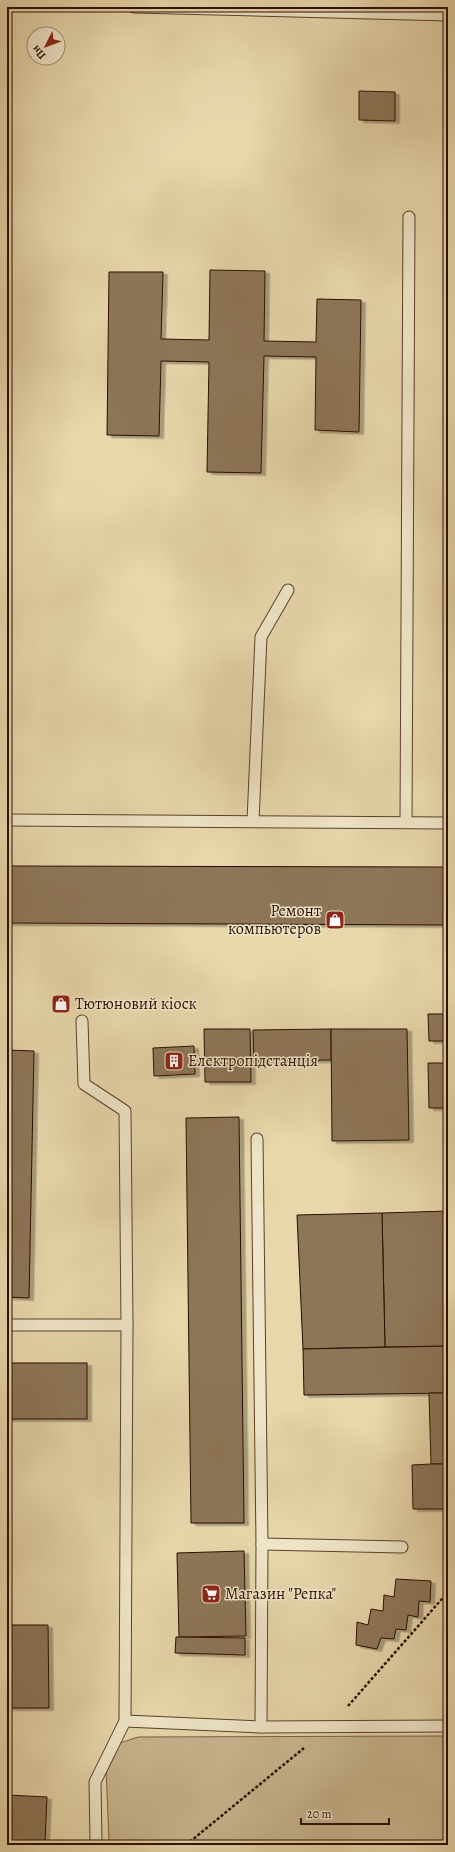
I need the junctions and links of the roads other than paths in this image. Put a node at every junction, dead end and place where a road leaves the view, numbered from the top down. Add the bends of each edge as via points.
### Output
1 (134, 7) edge
2 (448, 15) edge
3 (409, 217) dead end
4 (288, 590) dead end
5 (7, 820) edge
6 (252, 821) junction
7 (406, 822) junction
8 (448, 823) edge
9 (82, 1021) dead end
10 (257, 1139) dead end
11 (7, 1325) edge
12 (127, 1325) junction
13 (262, 1544) junction
14 (402, 1547) dead end
15 (124, 1721) junction
16 (448, 1726) edge
17 (262, 1727) junction
18 (97, 1845) edge

1 - 2 lane
3 - 7 lane
4 - 6 lane via 261,637
5 - 6 lane
6 - 7 lane
7 - 8 lane
9 - 12 lane via 84,1084 126,1111
10 - 13 lane
11 - 12 lane
12 - 15 lane
13 - 14 lane
13 - 17 lane
15 - 17 lane
15 - 18 lane via 95,1782
16 - 17 lane

